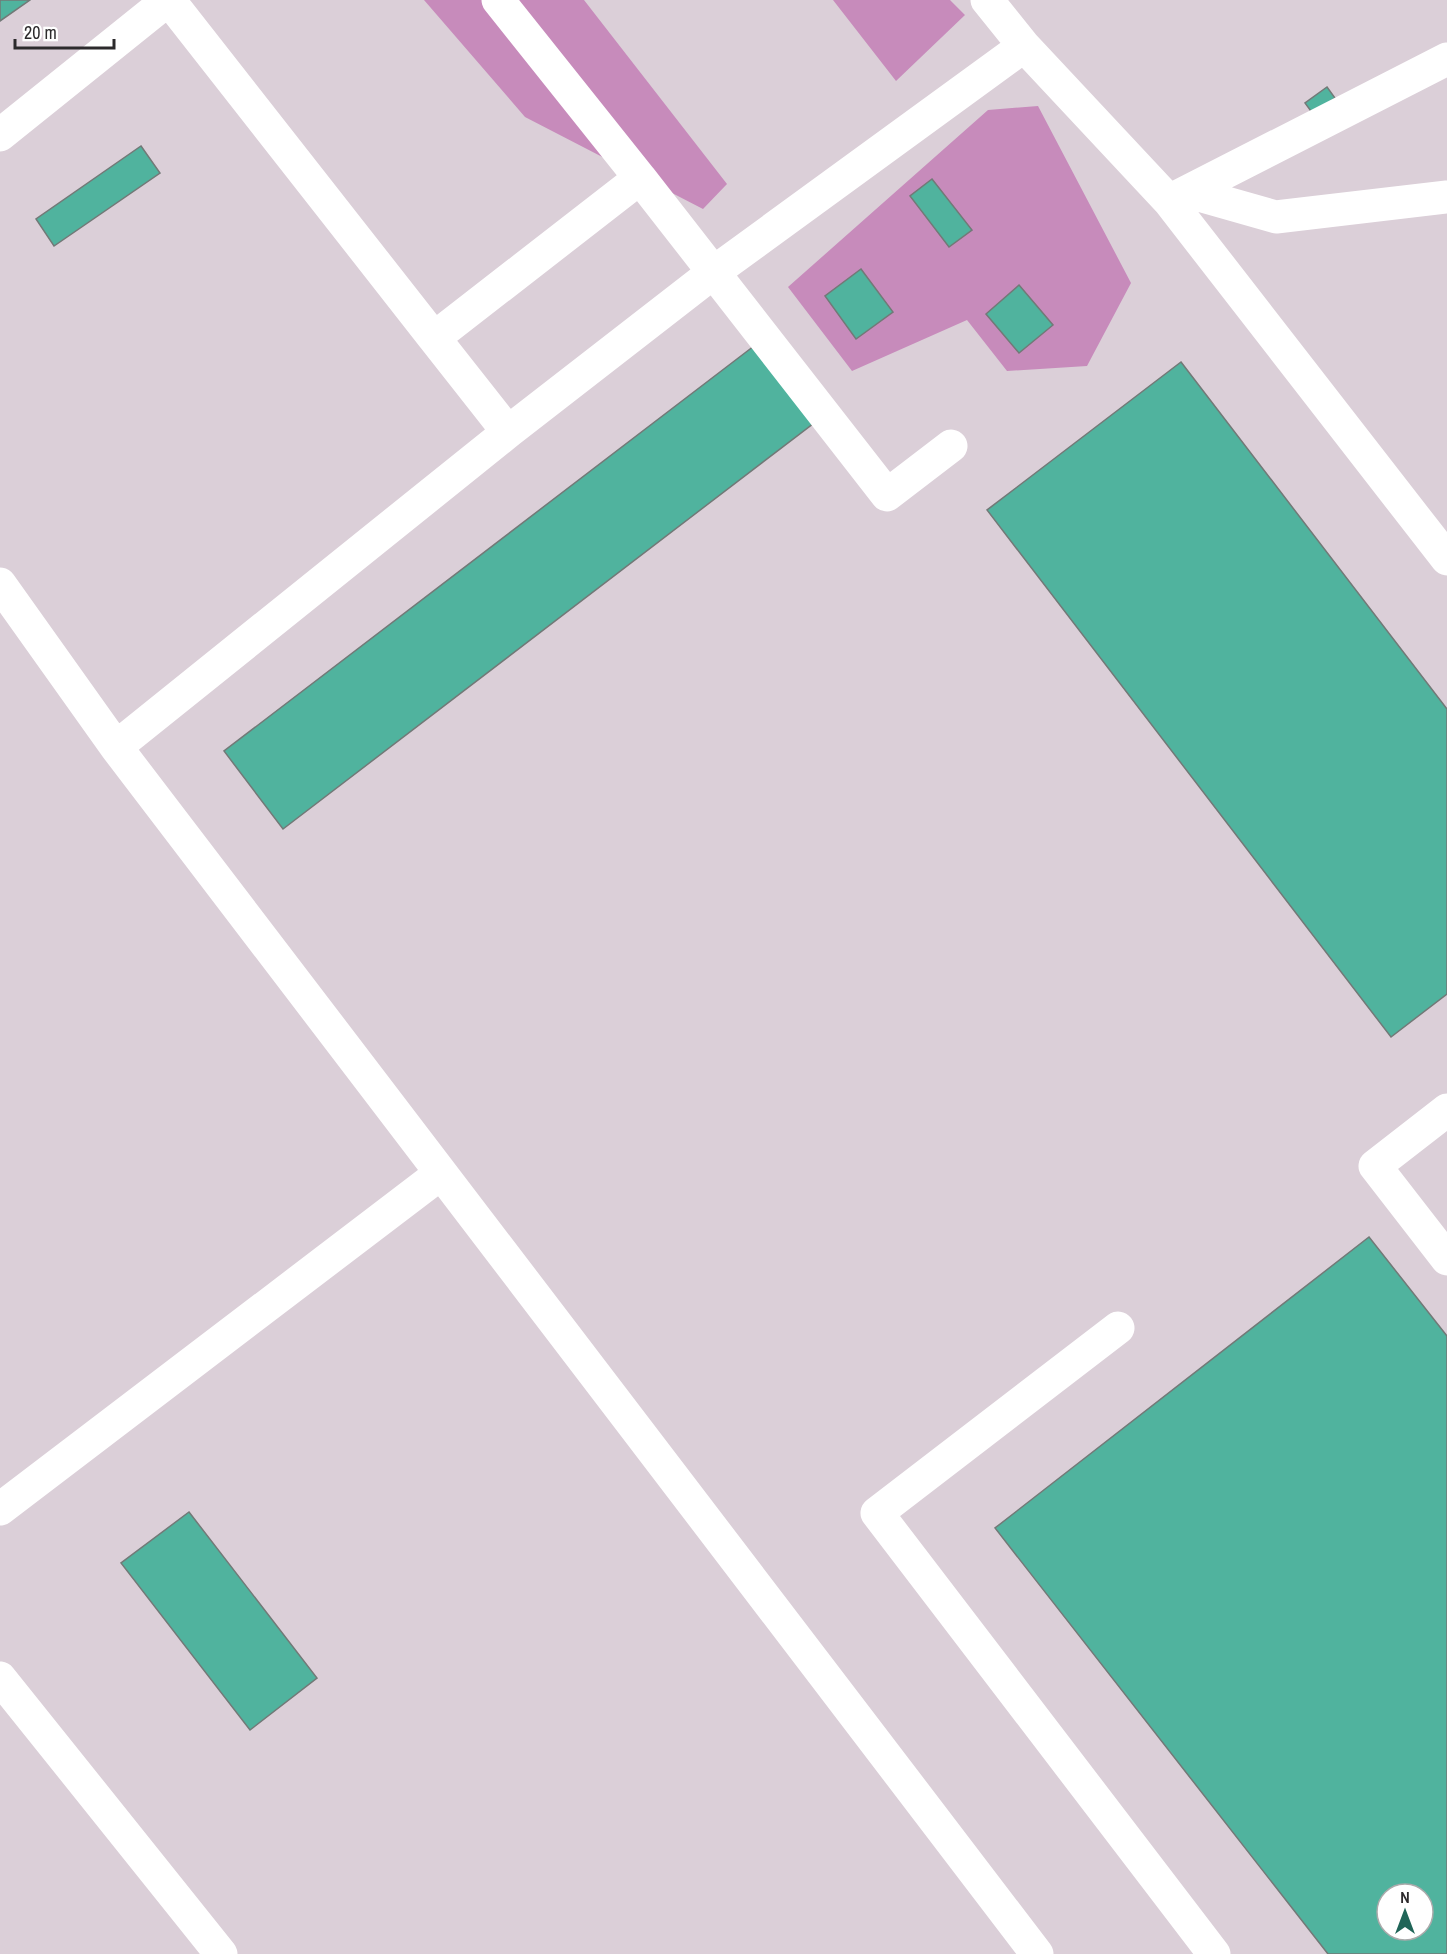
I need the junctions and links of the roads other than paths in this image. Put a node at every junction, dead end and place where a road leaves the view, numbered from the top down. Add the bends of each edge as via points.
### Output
1 (168, 0) edge
2 (498, 0) edge
3 (987, 0) edge
4 (1024, 46) junction
5 (1447, 59) edge
6 (0, 135) edge
7 (640, 178) junction
8 (1179, 197) junction
9 (1447, 197) edge
10 (714, 272) junction
11 (434, 338) junction
12 (508, 432) junction
13 (951, 446) dead end
14 (1447, 559) edge
15 (0, 584) edge
16 (116, 747) junction
17 (1447, 1110) edge
18 (440, 1174) junction
19 (1447, 1259) edge
20 (1118, 1328) dead end
21 (0, 1509) edge
22 (0, 1678) edge
23 (221, 1954) edge
24 (1037, 1954) edge
25 (1214, 1954) edge

1 - 6 lane
1 - 11 lane
2 - 7 lane
3 - 4 lane
4 - 8 lane
4 - 10 lane
5 - 8 lane
7 - 10 lane
7 - 11 lane
8 - 9 lane via 1276,218
8 - 14 lane
10 - 12 lane
10 - 13 lane via 887,495
11 - 12 lane
12 - 16 lane
15 - 16 lane
16 - 18 lane
17 - 19 lane via 1375,1166
18 - 21 lane
18 - 24 lane
20 - 25 lane via 877,1513
22 - 23 lane

